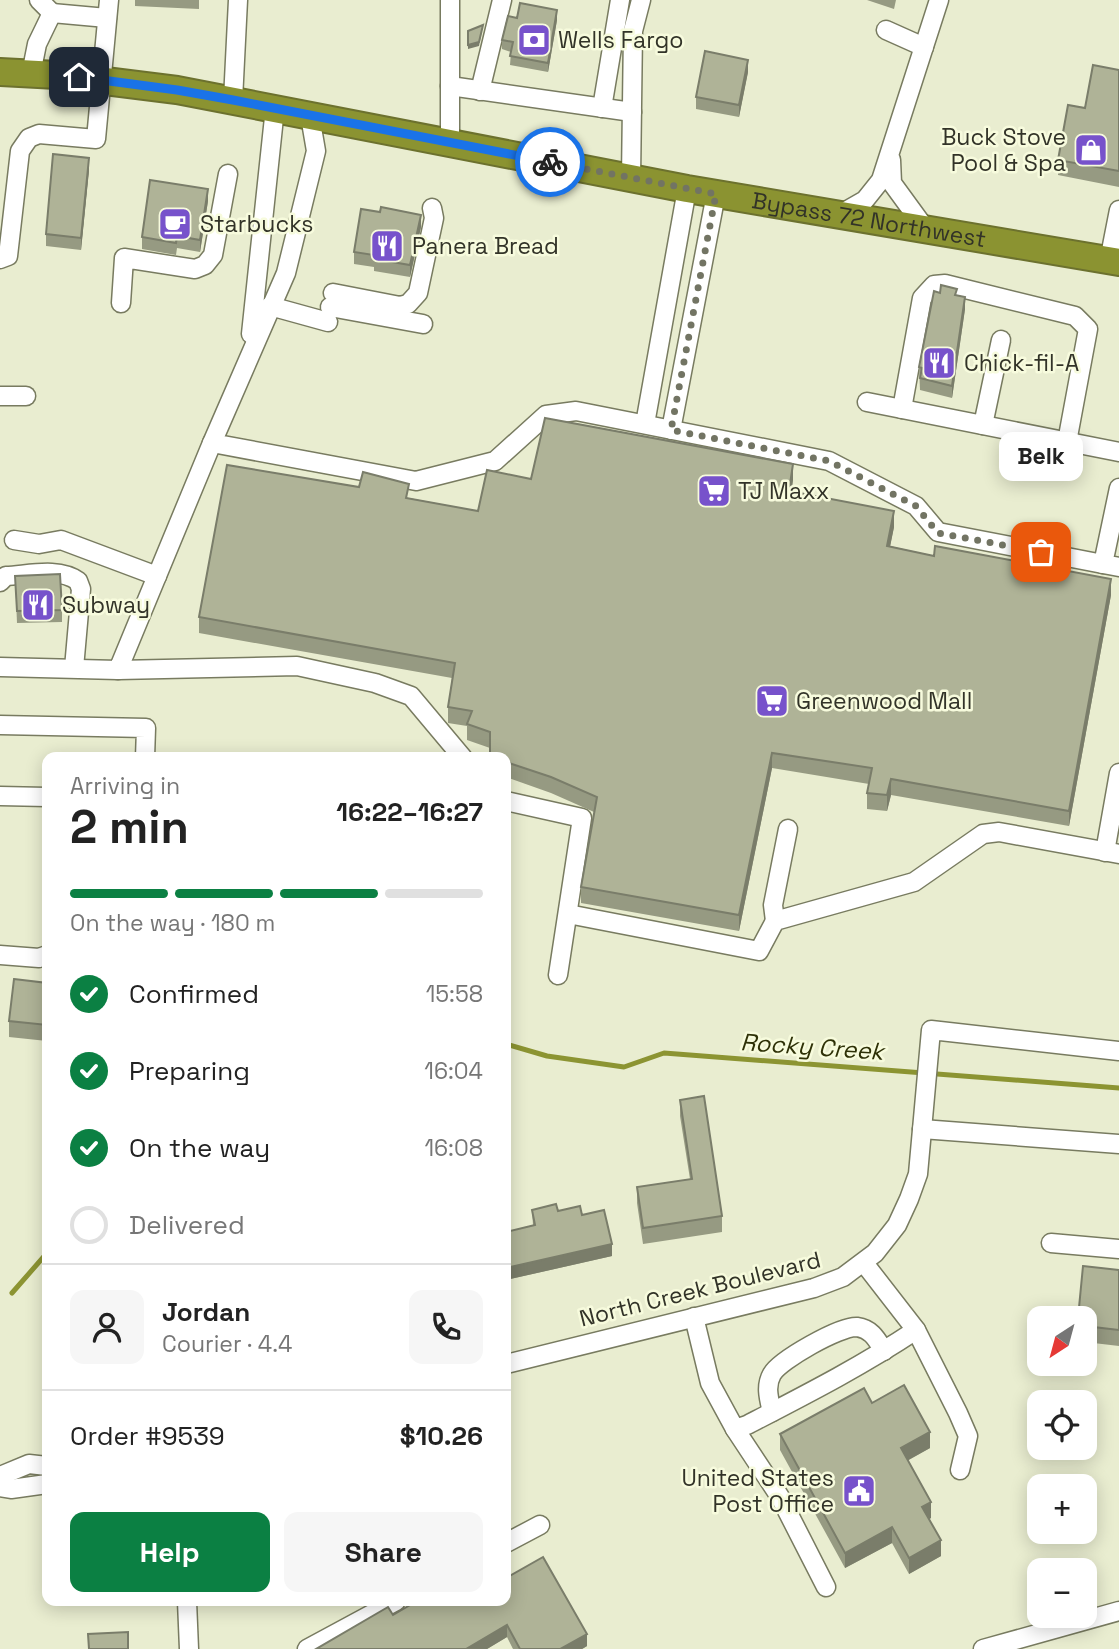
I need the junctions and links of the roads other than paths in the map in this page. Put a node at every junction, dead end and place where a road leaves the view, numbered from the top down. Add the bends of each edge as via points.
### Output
1 (238, 0) edge
2 (450, 0) edge
3 (502, 0) edge
4 (619, 0) edge
5 (939, 0) edge
6 (641, 3) edge
7 (46, 7) edge
8 (108, 9) edge
9 (886, 30) dead end
10 (923, 47) junction
11 (0, 72) edge
12 (31, 74) junction
13 (102, 80) junction
14 (450, 86) junction
15 (480, 91) junction
16 (233, 100) junction
17 (275, 108) junction
18 (602, 108) junction
19 (632, 112) junction
20 (310, 116) junction
21 (450, 143) junction
22 (891, 150) junction
23 (229, 174) dead end
24 (631, 178) junction
25 (687, 189) junction
26 (716, 194) junction
27 (432, 208) dead end
28 (1119, 209) edge
29 (837, 216) junction
30 (927, 231) junction
31 (0, 258) edge
32 (1114, 262) edge
33 (121, 303) dead end
34 (270, 306) junction
35 (330, 307) junction
36 (423, 324) dead end
37 (1001, 340) dead end
38 (249, 355) junction
39 (0, 396) edge
40 (26, 396) dead end
41 (867, 401) dead end
42 (902, 409) junction
43 (645, 424) junction
44 (983, 425) junction
45 (671, 430) junction
46 (1067, 442) junction
47 (212, 443) junction
48 (1119, 452) edge
49 (1119, 488) edge
50 (14, 540) dead end
51 (1111, 565) edge
52 (157, 576) junction
53 (0, 582) edge
54 (0, 667) edge
55 (74, 668) junction
56 (118, 670) junction
57 (0, 725) edge
58 (145, 752) edge
59 (458, 752) edge
60 (1119, 773) edge
61 (0, 796) edge
62 (42, 797) edge
63 (511, 802) edge
64 (788, 829) dead end
65 (1112, 853) edge
66 (568, 914) junction
67 (775, 921) junction
68 (0, 955) edge
69 (42, 957) edge
70 (558, 975) dead end
71 (1119, 1051) edge
72 (922, 1129) junction
73 (1119, 1144) edge
74 (1051, 1243) dead end
75 (1119, 1249) edge
76 (864, 1263) junction
77 (694, 1317) junction
78 (916, 1330) junction
79 (884, 1351) junction
80 (511, 1363) edge
81 (772, 1412) junction
82 (735, 1429) junction
83 (42, 1465) edge
84 (960, 1470) dead end
85 (0, 1476) edge
86 (42, 1485) edge
87 (0, 1487) edge
88 (540, 1524) dead end
89 (511, 1540) edge
90 (826, 1587) dead end
91 (187, 1606) edge
92 (387, 1606) edge
93 (1119, 1611) edge
94 (189, 1649) edge
95 (307, 1649) edge
96 (983, 1649) edge

1 - 16 street
2 - 14 street
3 - 15 street
4 - 6 street
4 - 18 street
5 - 10 street
6 - 19 street via 633,31
7 - 8 street
7 - 12 street
8 - 13 street
9 - 10 street
10 - 22 street
11 - 12 highway, Bypass 72 Northwest
12 - 13 highway, Bypass 72 Northwest
13 - 16 highway, Bypass 72 Northwest
13 - 31 street via 96,139 39,134 29,138 20,151 8,256
14 - 15 street
14 - 21 street
15 - 18 street
16 - 17 highway, Bypass 72 Northwest
17 - 20 highway, Bypass 72 Northwest
17 - 38 street
18 - 19 street
19 - 24 street
20 - 21 highway, Bypass 72 Northwest
20 - 34 street via 316,151 286,273
21 - 24 highway, Bypass 72 Northwest
22 - 29 street via 881,180 865,200
22 - 30 street via 892,183
23 - 33 street via 213,255 205,265 195,269 124,258
24 - 25 highway, Bypass 72 Northwest
25 - 26 highway, Bypass 72 Northwest
25 - 43 street
26 - 29 highway, Bypass 72 Northwest
26 - 45 street
27 - 35 street via 433,228 413,300 400,306
28 - 32 street
29 - 30 highway, Bypass 72 Northwest
30 - 32 highway, Bypass 72 Northwest
34 - 35 street
34 - 38 street
35 - 36 street
37 - 44 street
38 - 47 street
39 - 40 street
41 - 42 street
42 - 44 street
42 - 46 street via 922,299 934,285 945,284 1075,316 1088,329
43 - 45 street
43 - 47 street via 576,411 546,415 495,461 416,481
44 - 46 street
45 - 51 street via 829,461 916,506 938,533
46 - 48 street
47 - 52 street
49 - 51 street
50 - 52 street via 39,544 61,540
52 - 56 street
53 - 55 street via 6,576 64,573 74,578 80,589
54 - 55 street
55 - 56 street
56 - 59 street via 297,666 375,683 411,696
57 - 58 street via 146,728
60 - 65 street
61 - 62 street
63 - 66 street via 582,818
64 - 67 street via 773,905
65 - 67 street via 999,832 983,834 914,882
66 - 67 street via 759,951
66 - 70 street
68 - 69 street
71 - 72 street, North Creek Boulevard via 931,1030
72 - 73 street
72 - 76 street, North Creek Boulevard via 918,1174 909,1199 897,1225
74 - 75 street
76 - 77 street, North Creek Boulevard via 814,1288
76 - 78 street
77 - 80 street, North Creek Boulevard
77 - 82 street via 710,1383
78 - 79 street
78 - 84 street via 968,1436
79 - 81 street
79 - 81 street via 872,1332 857,1327 840,1330 780,1364 768,1391
81 - 82 street
82 - 90 street via 780,1497
83 - 85 street via 29,1464
86 - 87 street
88 - 89 street
91 - 94 street
92 - 95 street
93 - 96 street

